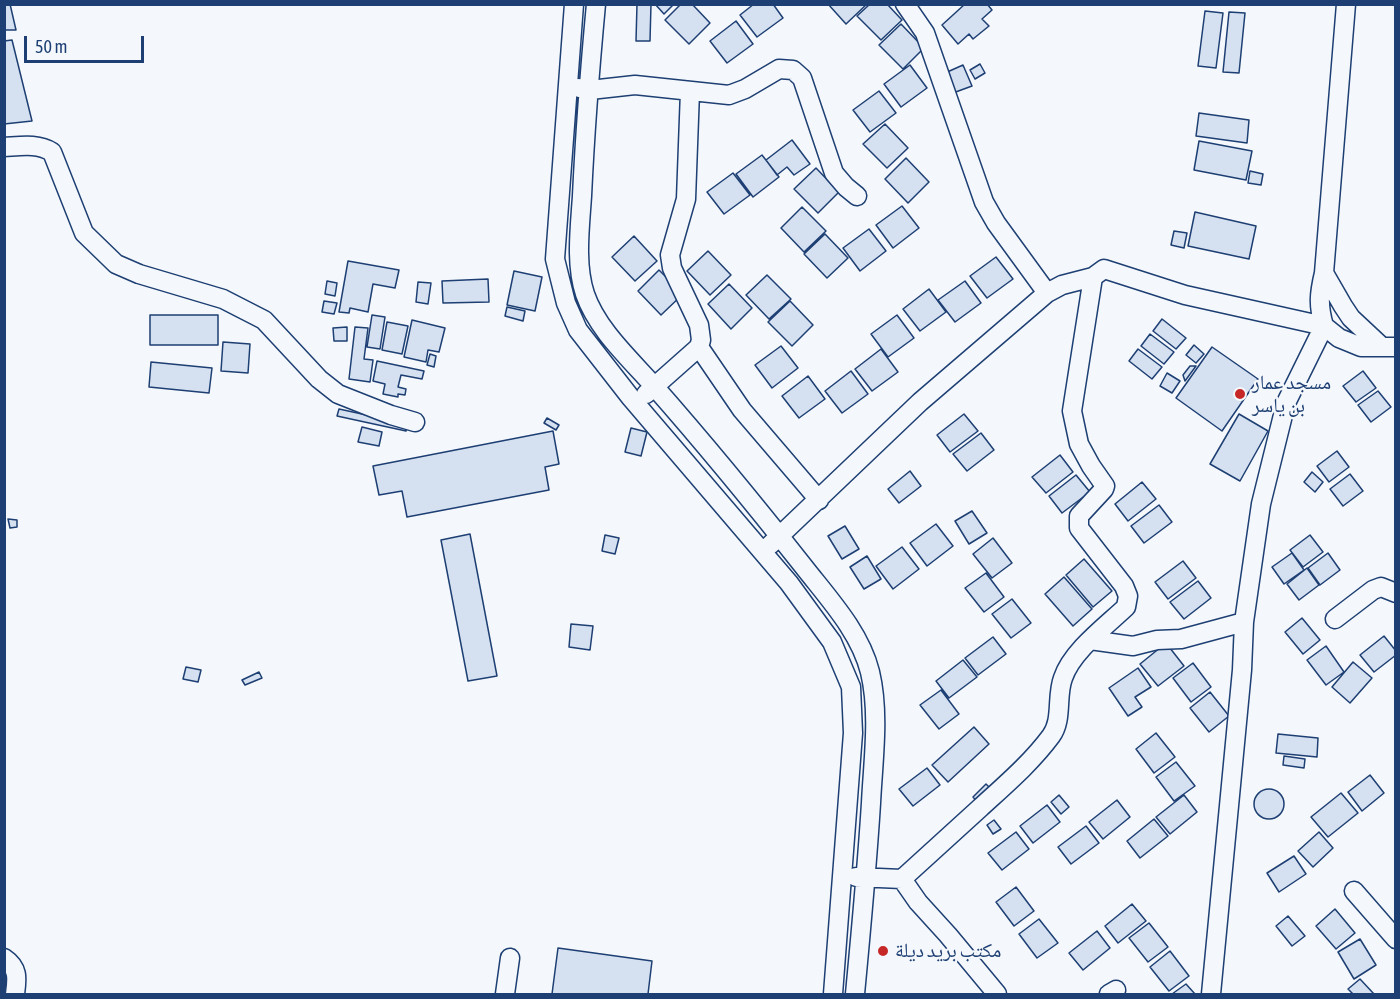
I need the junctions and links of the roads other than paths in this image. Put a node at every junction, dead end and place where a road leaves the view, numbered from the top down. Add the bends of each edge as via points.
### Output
1 (574, 4) edge
2 (596, 4) edge
3 (905, 4) edge
4 (1347, 4) edge
5 (568, 87) junction
6 (590, 90) junction
7 (690, 91) junction
8 (4, 147) edge
9 (857, 196) dead end
10 (1324, 273) junction
11 (1093, 277) junction
12 (1047, 293) junction
13 (1324, 326) junction
14 (1388, 346) edge
15 (699, 347) junction
16 (654, 387) junction
17 (635, 404) junction
18 (415, 422) dead end
19 (819, 500) junction
20 (780, 537) junction
21 (762, 552) junction
22 (1395, 593) edge
23 (1335, 619) dead end
24 (1245, 622) junction
25 (1090, 640) junction
26 (842, 875) junction
27 (866, 877) junction
28 (902, 879) junction
29 (1354, 891) dead end
30 (1395, 939) edge
31 (4, 958) edge
32 (510, 958) dead end
33 (15, 994) edge
34 (505, 994) edge
35 (833, 994) edge
36 (855, 994) edge
37 (997, 994) edge
38 (1211, 994) edge

1 - 5 street
2 - 6 street
3 - 12 street via 925,33 984,202
4 - 10 street
5 - 6 street
5 - 17 street via 555,259 566,303 578,330
6 - 7 street via 634,85
6 - 16 street via 580,233 584,292 594,315
7 - 9 street via 729,95 779,69 793,70 802,78 834,173
7 - 15 street via 686,199 670,255 672,268 699,325
8 - 18 street via 32,146 52,152 84,233 116,264 223,300 264,320 338,394
10 - 13 street via 1319,293
10 - 14 street via 1342,306
11 - 12 street
11 - 13 street via 1104,269 1185,295
11 - 25 street via 1072,411 1079,444 1105,486 1079,516 1079,528 1128,596 1126,607
12 - 19 street via 921,402
13 - 14 street via 1339,338 1361,347
13 - 24 street via 1286,403 1261,504
15 - 16 street
15 - 19 street via 741,410
16 - 17 street
16 - 20 street
17 - 21 street
19 - 20 street
20 - 21 street
20 - 27 street via 861,644 870,672 875,705
21 - 26 street via 832,642 851,687 853,733
22 - 23 street via 1381,587 1373,590
24 - 25 street via 1181,639 1133,646
24 - 38 street
25 - 28 street via 1061,681 1053,733 1009,782
26 - 27 street
26 - 35 street
27 - 28 street
27 - 36 street
28 - 37 street
29 - 30 street
31 - 33 street via 17,973
32 - 34 street

